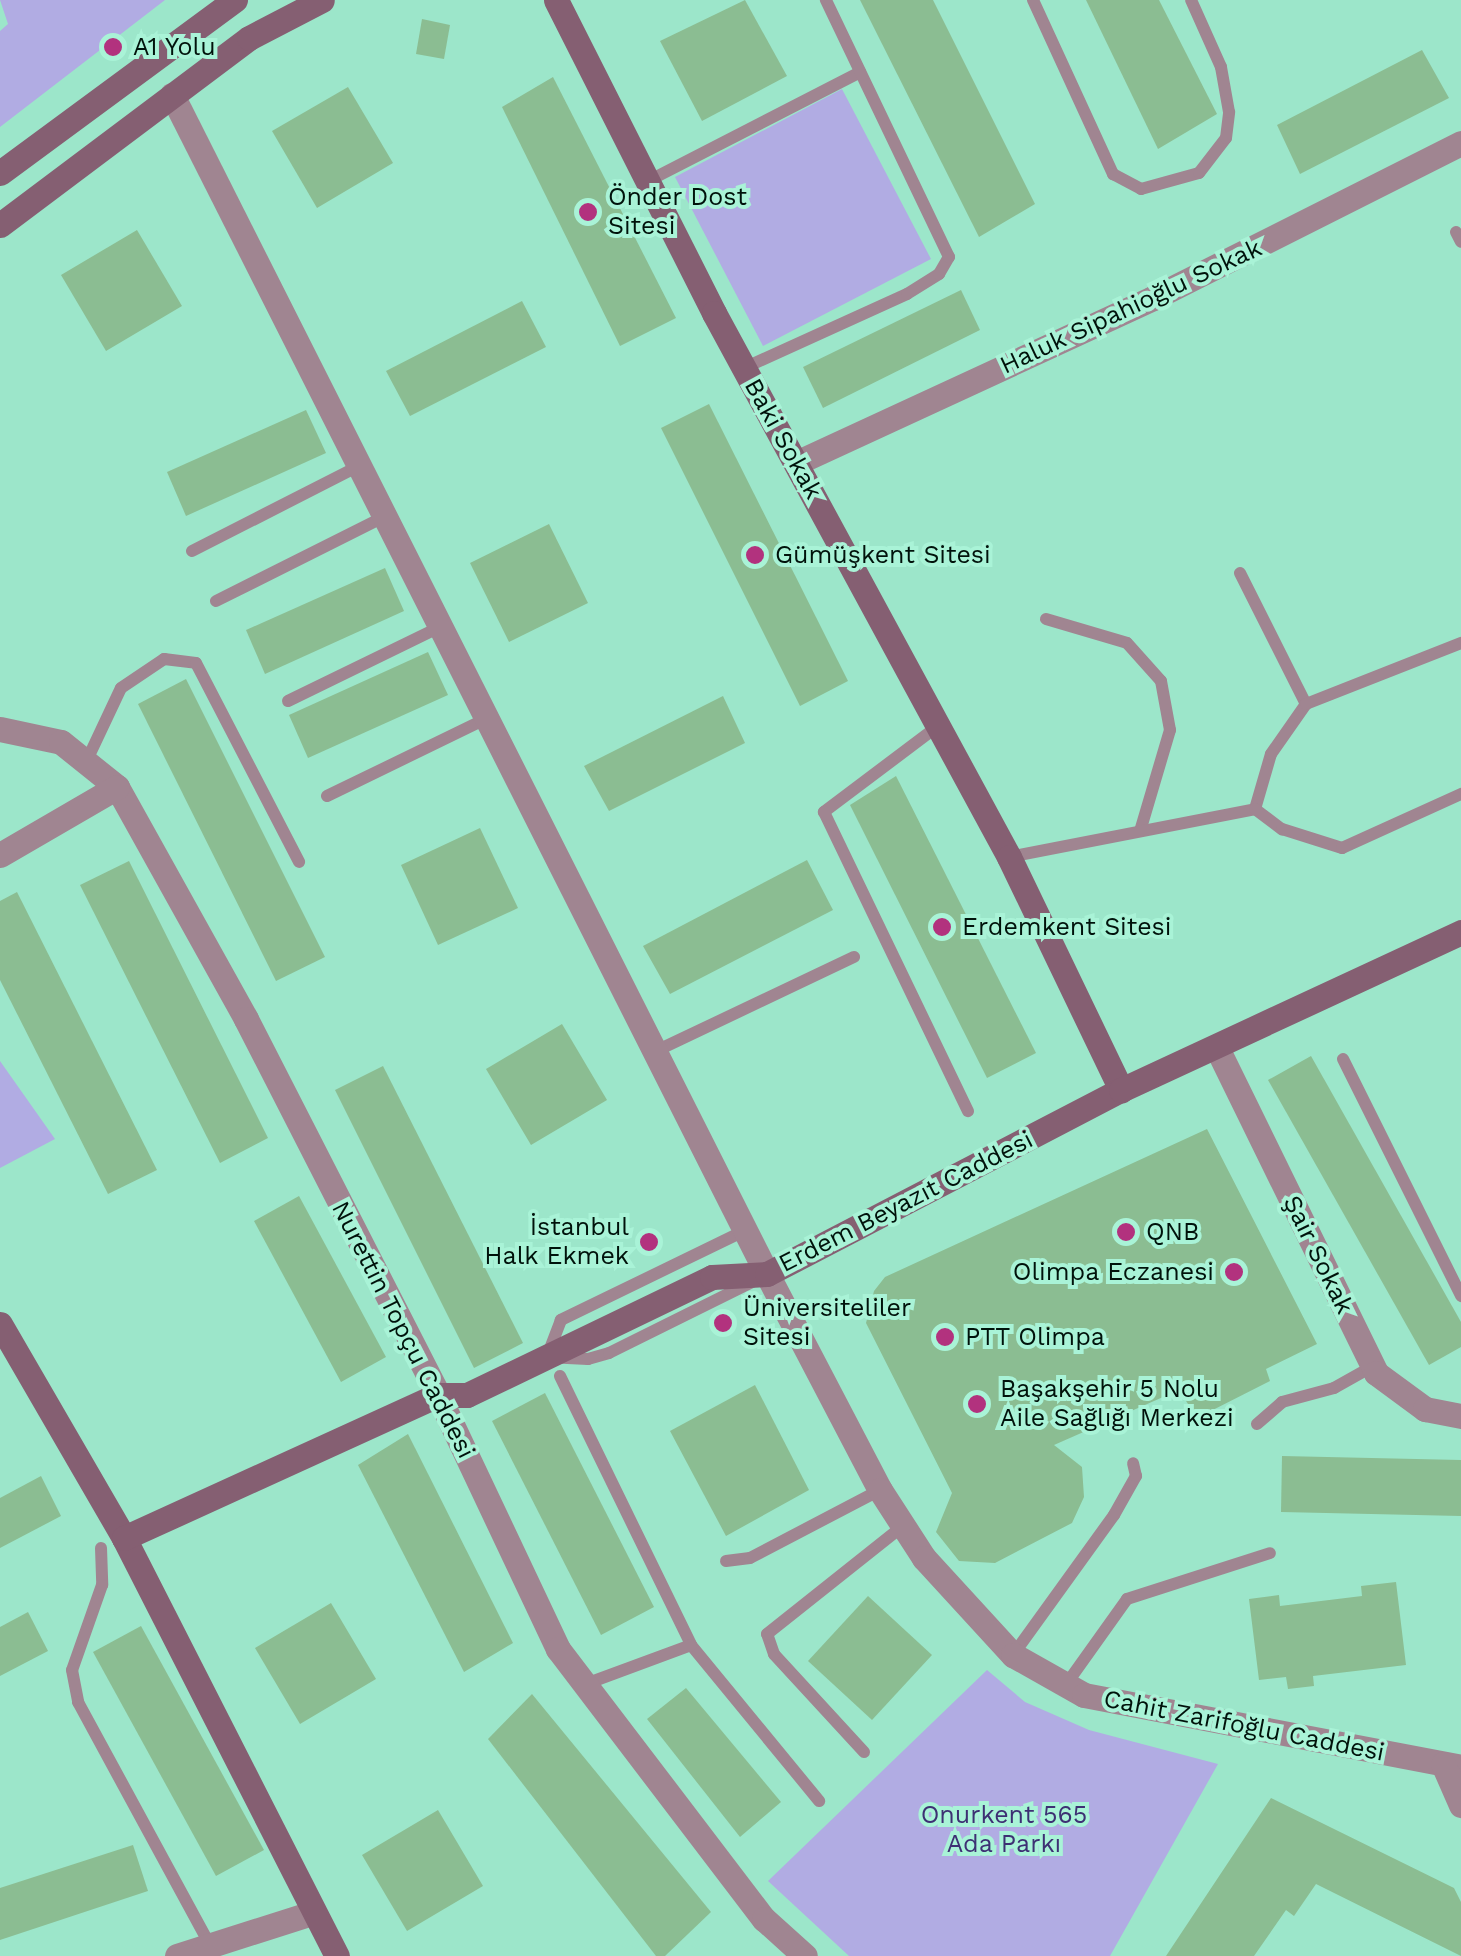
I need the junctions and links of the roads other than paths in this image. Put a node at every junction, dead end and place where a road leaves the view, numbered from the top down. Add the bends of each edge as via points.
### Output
1 (235, 0) edge
2 (322, 0) edge
3 (556, 0) edge
4 (826, 0) edge
5 (1033, 0) edge
6 (1191, 0) edge
7 (860, 72) junction
8 (172, 95) junction
9 (1461, 143) edge
10 (0, 173) edge
11 (652, 179) junction
12 (0, 225) edge
13 (744, 368) junction
14 (796, 463) junction
15 (361, 465) junction
16 (386, 516) junction
17 (192, 551) dead end
18 (1240, 573) dead end
19 (216, 601) dead end
20 (1046, 619) dead end
21 (442, 626) junction
22 (1461, 642) edge
23 (288, 701) dead end
24 (1306, 704) junction
25 (490, 717) junction
26 (938, 726) junction
27 (0, 729) edge
28 (88, 758) junction
29 (117, 787) junction
30 (1461, 794) edge
31 (327, 796) dead end
32 (1255, 809) junction
33 (1140, 831) junction
34 (0, 854) edge
35 (1009, 857) junction
36 (300, 862) dead end
37 (1461, 932) edge
38 (854, 957) dead end
39 (1217, 1048) junction
40 (658, 1050) junction
41 (1343, 1059) dead end
42 (1121, 1090) junction
43 (968, 1111) dead end
44 (746, 1230) junction
45 (768, 1274) junction
46 (1461, 1296) edge
47 (0, 1324) edge
48 (553, 1366) junction
49 (1373, 1366) junction
50 (438, 1395) junction
51 (1461, 1416) edge
52 (1257, 1424) dead end
53 (1133, 1463) dead end
54 (880, 1490) junction
55 (903, 1526) junction
56 (112, 1543) junction
57 (1270, 1553) dead end
58 (726, 1561) dead end
59 (690, 1645) junction
60 (1013, 1654) junction
61 (581, 1686) junction
62 (1064, 1686) junction
63 (864, 1752) dead end
64 (1452, 1766) edge
65 (819, 1801) dead end
66 (1461, 1805) edge
67 (312, 1913) junction
68 (210, 1946) junction
69 (177, 1956) edge
70 (337, 1956) edge
71 (805, 1956) edge

1 - 10 street
2 - 8 street via 249,38
3 - 11 street, Baki Sokak
4 - 7 lane
5 - 6 lane via 1113,174 1141,189 1199,173 1226,138 1221,67
7 - 11 lane
7 - 13 lane via 947,243 948,263 907,294
8 - 12 street
8 - 15 street, Cahit Zarifoğlu Caddesi
9 - 14 street, Haluk Sipahioğlu Sokak via 1153,298
11 - 13 street, Baki Sokak
13 - 14 street, Baki Sokak
14 - 26 street, Baki Sokak
15 - 16 street, Cahit Zarifoğlu Caddesi
15 - 17 lane
16 - 19 lane
16 - 21 street, Cahit Zarifoğlu Caddesi
18 - 24 lane
20 - 33 lane via 1126,643 1162,682 1170,730
21 - 23 lane
21 - 25 street, Cahit Zarifoğlu Caddesi
22 - 24 lane
24 - 32 lane via 1272,754
25 - 31 lane
25 - 40 street, Cahit Zarifoğlu Caddesi
26 - 35 street, Baki Sokak
26 - 43 lane via 824,812
27 - 28 street, Nurettin Topçu Caddesi via 24,730
28 - 29 street, Nurettin Topçu Caddesi
28 - 36 lane via 121,688 164,659 196,662
29 - 34 street
29 - 50 street, Nurettin Topçu Caddesi via 246,1019
30 - 32 lane via 1342,848 1297,836
32 - 33 lane
33 - 35 lane
35 - 42 street, Baki Sokak
37 - 39 street, Erdem Beyazıt Caddesi
38 - 40 lane
39 - 42 street, Erdem Beyazıt Caddesi
39 - 49 street, Şair Sokak
40 - 44 street, Cahit Zarifoğlu Caddesi
41 - 46 lane
42 - 45 street, Erdem Beyazıt Caddesi
44 - 45 street, Cahit Zarifoğlu Caddesi
44 - 48 lane via 561,1320
45 - 48 street, Erdem Beyazıt Caddesi via 712,1277
45 - 54 street, Cahit Zarifoğlu Caddesi
47 - 56 street
48 - 50 street, Erdem Beyazıt Caddesi via 468,1395
48 - 59 lane
49 - 51 street, Şair Sokak via 1398,1395 1424,1410
49 - 52 lane via 1334,1388 1282,1402
50 - 56 street, Erdem Beyazıt Caddesi
50 - 61 street, Nurettin Topçu Caddesi
53 - 60 lane via 1136,1476 1114,1515
54 - 55 street, Cahit Zarifoğlu Caddesi
54 - 58 lane via 750,1558
55 - 60 street, Cahit Zarifoğlu Caddesi via 969,1612
55 - 63 lane via 767,1634 774,1654
56 - 67 street
56 - 68 lane via 72,1670 78,1702
57 - 62 lane via 1127,1599
59 - 61 lane
59 - 65 lane
60 - 62 street, Cahit Zarifoğlu Caddesi
61 - 71 street, Nurettin Topçu Caddesi via 764,1919
62 - 64 street, Cahit Zarifoğlu Caddesi via 1122,1707
64 - 66 street
67 - 68 street
67 - 70 street
68 - 69 street

